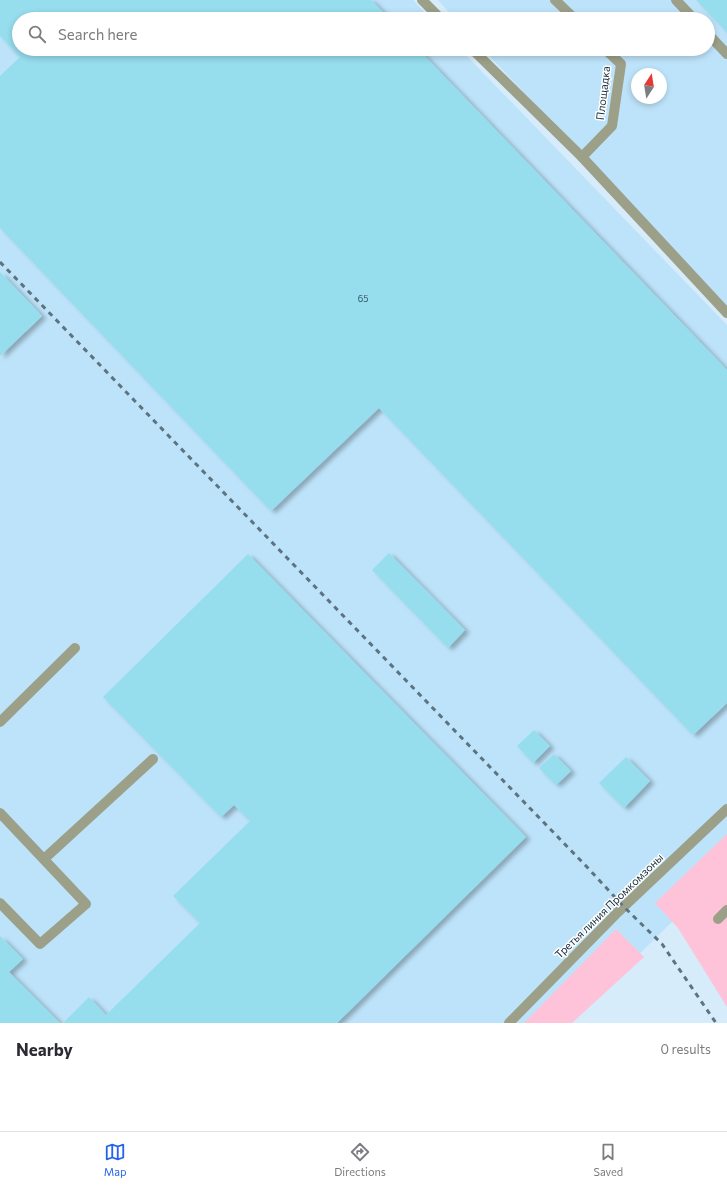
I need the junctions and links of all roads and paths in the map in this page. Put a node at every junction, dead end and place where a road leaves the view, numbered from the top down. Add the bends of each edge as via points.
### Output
1 (422, 0) edge
2 (555, 0) edge
3 (676, 0) edge
4 (434, 12) edge
5 (568, 12) edge
6 (687, 12) edge
7 (715, 41) edge
8 (727, 54) edge
9 (479, 56) edge
10 (612, 56) edge
11 (582, 157) junction
12 (727, 312) edge
13 (75, 648) dead end
14 (0, 722) edge
15 (153, 759) dead end
16 (727, 809) edge
17 (0, 813) edge
18 (44, 859) junction
19 (0, 903) edge
20 (727, 910) edge
21 (718, 919) dead end
22 (509, 1023) edge

1 - 4 lane
2 - 5 lane
3 - 6 lane
7 - 8 lane
9 - 11 lane
10 - 11 lane, Площадка via 620,64 612,126
11 - 12 lane
13 - 14 lane
15 - 18 lane
16 - 22 lane, Третья линия Промкомзоны via 618,912
17 - 18 lane
18 - 19 lane via 86,904 40,944
20 - 21 lane

